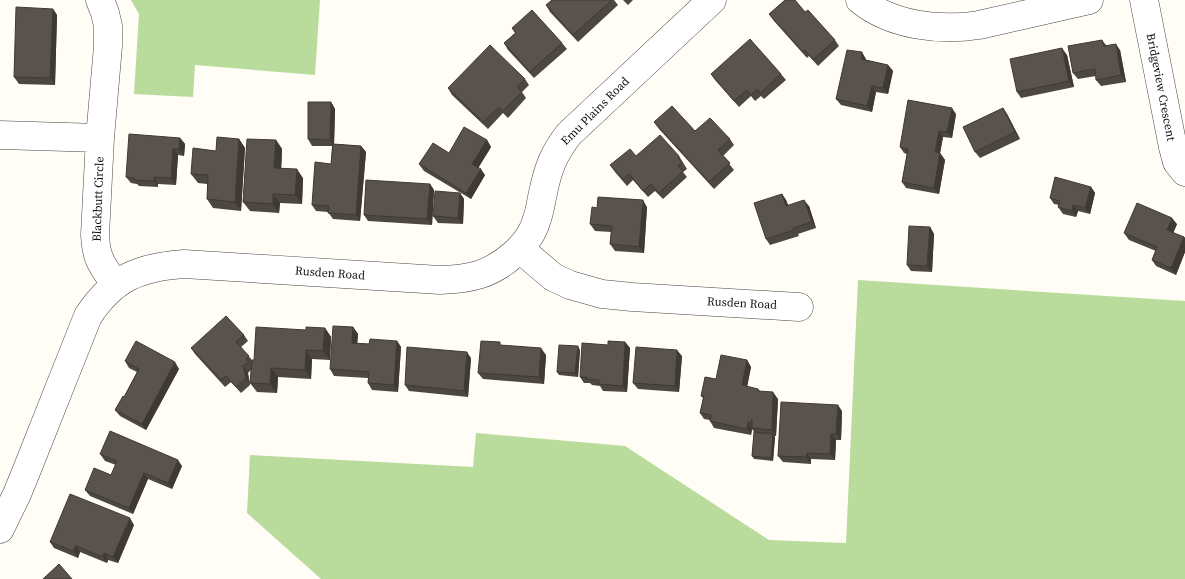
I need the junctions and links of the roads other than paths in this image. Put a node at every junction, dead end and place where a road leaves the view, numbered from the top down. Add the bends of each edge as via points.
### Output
1 (100, 0) edge
2 (712, 0) edge
3 (860, 0) edge
4 (1089, 0) edge
5 (1144, 0) edge
6 (0, 135) edge
7 (100, 138) junction
8 (1185, 172) edge
9 (520, 249) junction
10 (115, 284) junction
11 (799, 307) dead end
12 (0, 529) edge

1 - 7 street, Blackbutt Circle via 105,13 108,46
2 - 9 street, Emu Plains Road via 569,134 552,159 534,230
3 - 4 street via 898,20 961,28
5 - 8 street, Bridgeview Crescent via 1173,147 1177,162
6 - 7 street, Blackbutt Circle
7 - 10 street, Blackbutt Circle via 96,248 100,262
9 - 10 street, Rusden Road via 498,267 456,280 184,264 151,269
9 - 11 street, Rusden Road via 553,277 602,294
10 - 12 street, Rusden Road via 88,316

